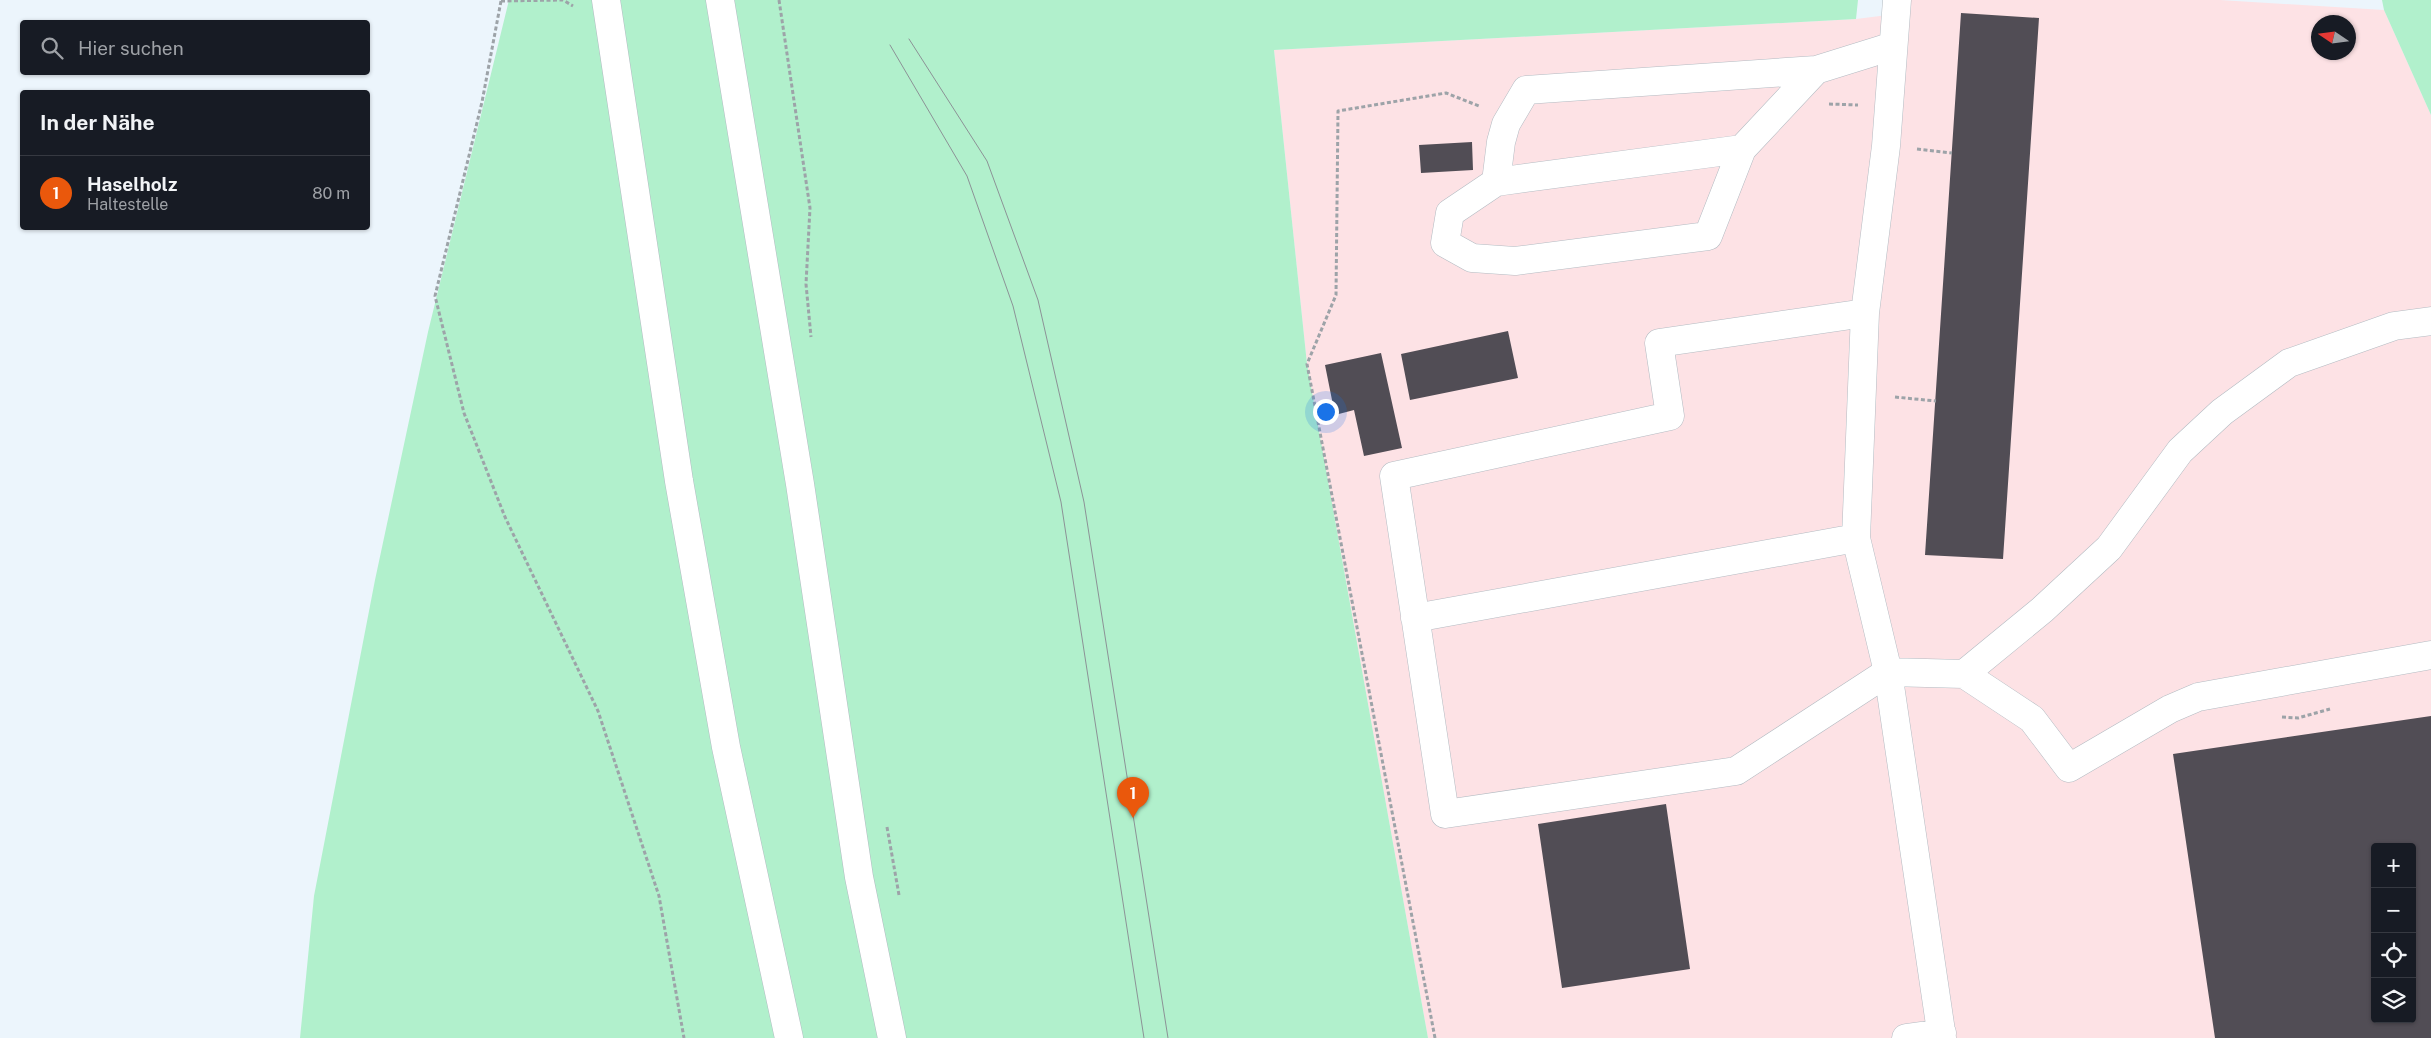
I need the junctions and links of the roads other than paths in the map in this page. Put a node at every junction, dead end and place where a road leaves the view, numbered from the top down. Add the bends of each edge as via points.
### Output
1 (720, 0) edge
2 (1897, 0) edge
3 (606, 1) edge
4 (1892, 46) junction
5 (1816, 70) junction
6 (1742, 149) junction
7 (1496, 182) junction
8 (1866, 313) junction
9 (2431, 321) edge
10 (1856, 538) junction
11 (1416, 618) junction
12 (2431, 655) edge
13 (1888, 672) junction
14 (1964, 674) junction
15 (1942, 1036) edge
16 (789, 1038) edge
17 (892, 1038) edge
18 (1906, 1038) edge

1 - 17 main road via 800,484 859,877
2 - 4 main road
3 - 16 main road via 679,481 726,748
4 - 5 main road
4 - 8 main road via 1886,146
5 - 6 main road
5 - 7 main road via 1526,90 1506,124
6 - 7 main road
6 - 7 main road via 1708,236 1515,261 1472,258 1445,243 1450,213
8 - 10 main road
8 - 11 main road via 1659,343 1670,416 1394,476
9 - 14 main road via 2394,326 2290,363 2222,412 2180,451 2109,548 2042,610
10 - 11 main road
10 - 13 main road
11 - 13 main road via 1445,814 1736,771
12 - 14 main road via 2198,697 2170,709 2068,768 2032,719
13 - 14 main road
13 - 15 main road
15 - 18 main road

